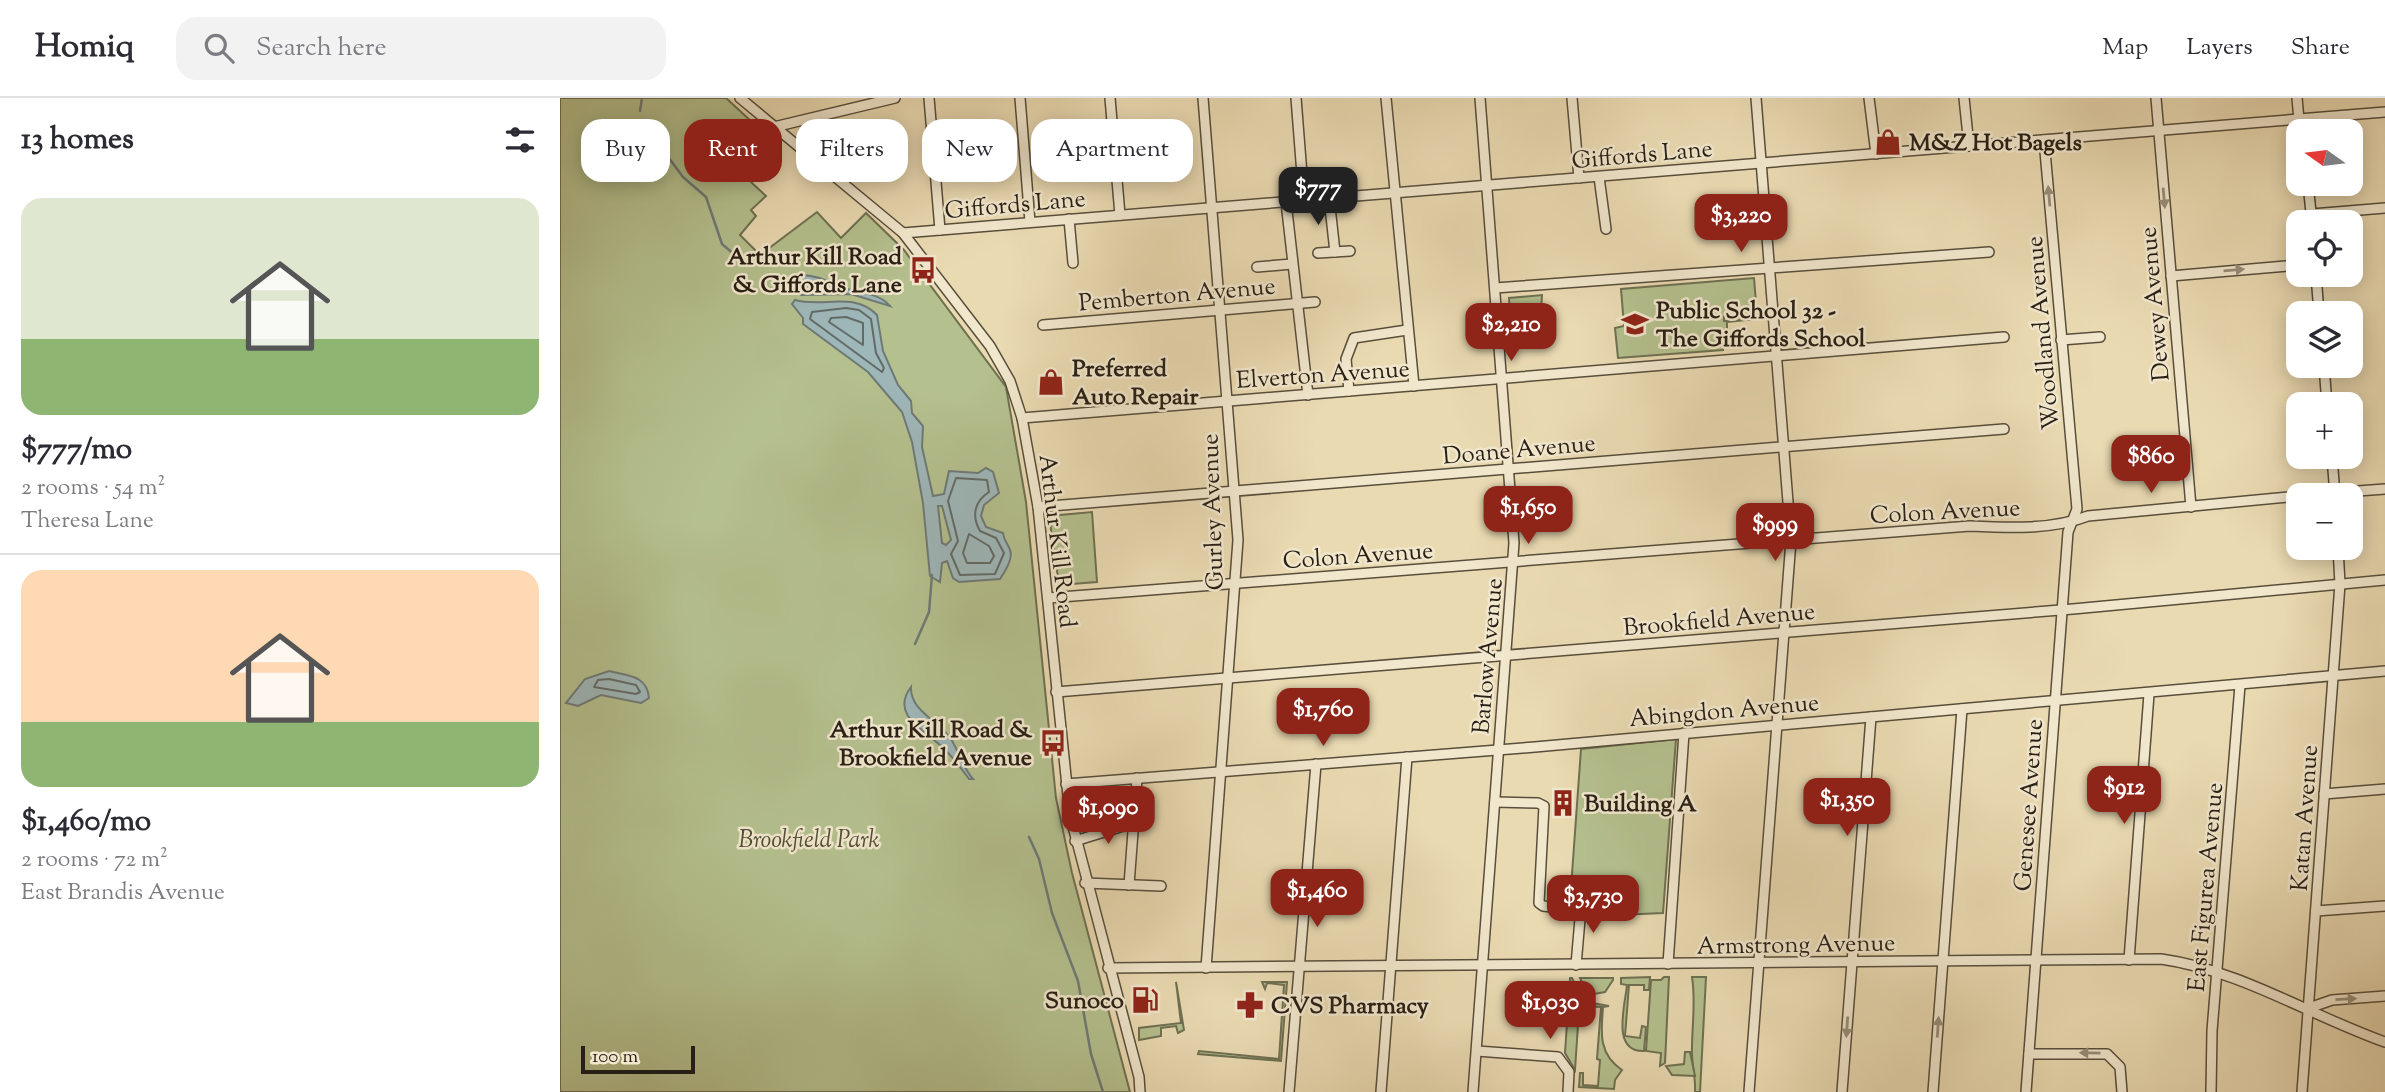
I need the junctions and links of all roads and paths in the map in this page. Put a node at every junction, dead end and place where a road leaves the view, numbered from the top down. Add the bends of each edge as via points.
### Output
1 (740, 98) edge
2 (895, 98) edge
3 (929, 98) edge
4 (1020, 98) edge
5 (1110, 98) edge
6 (1203, 98) edge
7 (1296, 98) edge
8 (1386, 98) edge
9 (1480, 98) edge
10 (1572, 98) edge
11 (1756, 98) edge
12 (1869, 98) edge
13 (1964, 98) edge
14 (2156, 98) edge
15 (2297, 98) edge
16 (2385, 112) edge
17 (765, 119) edge
18 (2299, 119) joint
19 (2286, 120) edge
20 (782, 124) edge
21 (2159, 130) junction
22 (782, 134) edge
23 (2044, 140) junction
24 (1969, 146) junction
25 (1876, 153) junction
26 (1761, 163) junction
27 (1599, 177) junction
28 (1579, 178) junction
29 (1487, 186) junction
30 (1394, 193) junction
31 (1329, 198) junction
32 (1304, 200) junction
33 (1286, 202) junction
34 (1212, 208) junction
35 (2385, 208) edge
36 (2363, 211) edge
37 (1120, 215) junction
38 (1069, 219) junction
39 (1030, 222) junction
40 (1606, 229) dead end
41 (940, 230) junction
42 (903, 233) junction
43 (1350, 251) dead end
44 (1335, 252) junction
45 (1989, 252) dead end
46 (1318, 253) dead end
47 (1073, 263) dead end
48 (1292, 264) junction
49 (1770, 266) junction
50 (2286, 266) edge
51 (1257, 267) dead end
52 (2171, 276) junction
53 (1495, 288) junction
54 (1315, 302) dead end
55 (1297, 303) junction
56 (1221, 311) junction
57 (1043, 325) dead end
58 (1407, 330) junction
59 (2004, 337) dead end
60 (2099, 337) dead end
61 (2061, 340) junction
62 (1777, 357) junction
63 (1502, 379) junction
64 (1414, 386) junction
65 (1349, 391) junction
66 (1308, 395) junction
67 (1227, 400) junction
68 (1021, 418) junction
69 (2004, 429) dead end
70 (1784, 447) junction
71 (1510, 469) junction
72 (2385, 489) edge
73 (2363, 491) edge
74 (1235, 492) junction
75 (2286, 497) edge
76 (1038, 507) junction
77 (2191, 507) junction
78 (2072, 522) junction
79 (1791, 540) junction
80 (2339, 560) edge
81 (1514, 562) junction
82 (2385, 580) edge
83 (1236, 583) junction
84 (2340, 584) junction
85 (1048, 598) junction
86 (2062, 610) junction
87 (1785, 633) junction
88 (1506, 655) junction
89 (2385, 671) edge
90 (2334, 676) junction
91 (1228, 677) junction
92 (2241, 685) junction
93 (1056, 692) junction
94 (2149, 694) junction
95 (2056, 702) junction
96 (1962, 709) junction
97 (1871, 717) junction
98 (1777, 725) junction
99 (1684, 733) junction
100 (1499, 750) junction
101 (1406, 757) junction
102 (1316, 764) junction
103 (1220, 772) junction
104 (1137, 778) junction
105 (1066, 784) junction
106 (2385, 789) edge
107 (2325, 793) junction
108 (1495, 802) junction
109 (1133, 823) junction
110 (1075, 841) junction
111 (1085, 883) junction
112 (1129, 885) junction
113 (1161, 886) dead end
114 (2385, 906) edge
115 (2316, 911) junction
116 (2129, 960) junction
117 (1943, 961) junction
118 (2036, 961) junction
119 (1759, 963) junction
120 (1852, 963) junction
121 (1668, 964) junction
122 (1576, 965) junction
123 (1483, 966) junction
124 (1390, 967) junction
125 (1108, 968) junction
126 (1206, 968) junction
127 (1299, 969) junction
128 (2218, 974) junction
129 (2385, 996) edge
130 (2309, 1008) junction
131 (2385, 1042) edge
132 (1477, 1051) junction
133 (2029, 1054) junction
134 (1140, 1092) edge
135 (1289, 1092) edge
136 (1381, 1092) edge
137 (1474, 1092) edge
138 (1568, 1092) edge
139 (1749, 1092) edge
140 (1842, 1092) edge
141 (1933, 1092) edge
142 (2026, 1092) edge
143 (2122, 1092) edge
144 (2211, 1092) edge
145 (2302, 1092) edge

1 - 17 street, Arthur Kill Road
2 - 20 street via 842,105
3 - 41 street
4 - 39 street
5 - 37 street
6 - 34 street, Gurley Avenue
7 - 32 street
8 - 30 street
9 - 29 street, Barlow Avenue
10 - 28 street
11 - 26 street
12 - 25 street
13 - 24 street
14 - 21 street, Dewey Avenue
15 - 18 street
16 - 18 street, Giffords Lane
19 - 21 street, Giffords Lane
21 - 23 street, Giffords Lane
21 -> 52 street, Dewey Avenue
22 - 42 street, Arthur Kill Road
23 - 24 street, Giffords Lane
61 -> 23 street, Woodland Avenue
24 - 25 street, Giffords Lane
25 - 26 street, Giffords Lane
26 - 27 street, Giffords Lane
26 - 49 street
27 - 28 street, Giffords Lane
27 - 40 street
28 - 29 street, Giffords Lane
29 - 30 street, Giffords Lane
29 - 53 street, Barlow Avenue
30 - 31 street, Giffords Lane
30 - 58 street
31 - 32 street, Giffords Lane
31 - 44 street
32 - 33 street, Giffords Lane
33 - 34 street, Giffords Lane
33 - 48 street
34 - 37 street, Giffords Lane
34 - 56 street, Gurley Avenue
35 - 36 street
37 - 38 street, Giffords Lane
38 - 39 street, Giffords Lane
38 - 47 street
39 - 41 street, Giffords Lane
41 - 42 street, Giffords Lane
42 - 68 street, Arthur Kill Road via 1002,363
43 - 44 street
44 - 46 street
45 - 49 street
48 - 51 street
48 - 55 street
49 - 53 street
49 - 62 street
52 -> 50 street
52 - 77 street, Dewey Avenue
53 - 63 street, Barlow Avenue
54 - 55 street, Pemberton Avenue
55 - 56 street, Pemberton Avenue
55 - 66 street
56 - 57 street, Pemberton Avenue
56 - 67 street, Gurley Avenue
58 - 64 street
58 - 65 street via 1354,338 1346,359
59 - 62 street, Elverton Avenue
60 - 61 street
61 - 78 street, Woodland Avenue via 2077,509
62 - 63 street, Elverton Avenue
62 - 70 street
63 - 64 street, Elverton Avenue
63 - 71 street, Barlow Avenue
64 - 65 street, Elverton Avenue
65 - 66 street, Elverton Avenue
66 - 67 street, Elverton Avenue
67 - 68 street, Elverton Avenue
67 - 74 street, Gurley Avenue
68 - 76 street, Arthur Kill Road
69 - 70 street, Doane Avenue
70 - 71 street, Doane Avenue
70 - 79 street
71 - 74 street, Doane Avenue
71 - 81 street, Barlow Avenue
72 - 73 street
74 - 76 street, Doane Avenue
74 - 83 street, Gurley Avenue
75 - 77 street, Colon Avenue
76 - 85 street, Arthur Kill Road
77 - 78 street, Colon Avenue via 2088,516
78 - 79 street, Colon Avenue
78 - 86 street, Genesee Avenue
79 - 81 street, Colon Avenue
79 - 87 street
80 - 84 street, Katan Avenue
81 - 83 street, Colon Avenue
81 - 88 street, Barlow Avenue
82 - 84 street, Brookfield Avenue
83 - 85 street, Colon Avenue
83 - 91 street, Gurley Avenue
84 - 86 street, Brookfield Avenue
84 - 90 street, Katan Avenue
85 - 93 street, Arthur Kill Road
86 - 87 street, Brookfield Avenue
86 - 95 street, Genesee Avenue
87 - 88 street, Brookfield Avenue
87 - 98 street
88 - 91 street, Brookfield Avenue
88 - 100 street, Barlow Avenue
89 - 90 street, Abingdon Avenue
90 - 92 street, Abingdon Avenue
90 - 107 street, Katan Avenue
91 - 93 street, Brookfield Avenue
91 - 103 street, Gurley Avenue
92 - 94 street, Abingdon Avenue
92 - 128 street, East Figurea Avenue
93 - 105 street, Arthur Kill Road
94 - 95 street, Abingdon Avenue
94 - 116 street
95 - 96 street, Abingdon Avenue
95 - 118 street, Genesee Avenue
96 - 97 street, Abingdon Avenue
96 - 117 street
97 - 98 street, Abingdon Avenue
97 - 120 street
98 - 99 street, Abingdon Avenue
98 - 119 street
99 - 100 street, Abingdon Avenue
99 - 121 street
100 - 101 street, Abingdon Avenue
100 - 108 street, Barlow Avenue
101 - 102 street, Abingdon Avenue
101 - 124 street
102 - 103 street, Abingdon Avenue
102 - 127 street
103 - 104 street, Abingdon Avenue
103 - 126 street, Gurley Avenue
104 - 105 street, Abingdon Avenue
104 - 109 street
105 - 110 street, Arthur Kill Road
106 - 107 street
107 - 115 street, Katan Avenue
108 - 122 street via 1543,804 1539,903 1577,911
108 - 123 street, Barlow Avenue
109 - 110 street
109 - 112 street
110 - 111 street, Arthur Kill Road
111 - 112 street
111 - 125 street, Arthur Kill Road
112 - 113 street
114 - 115 street
115 - 130 street, Katan Avenue
116 - 118 street, Armstrong Avenue
116 - 128 street, Armstrong Avenue via 2181,962
117 - 118 street, Armstrong Avenue
117 - 120 street, Armstrong Avenue
141 -> 117 street
118 - 133 street, Genesee Avenue
119 - 120 street, Armstrong Avenue
119 - 121 street, Armstrong Avenue
119 - 139 street
120 -> 140 street
121 - 122 street, Armstrong Avenue
122 - 123 street, Armstrong Avenue
123 - 124 street, Armstrong Avenue
123 - 132 street, Barlow Avenue
124 - 127 street, Armstrong Avenue
124 - 136 street
125 - 126 street, Armstrong Avenue
125 - 134 street, Arthur Kill Road
126 - 127 street, Armstrong Avenue
127 - 135 street
128 - 130 street, Armstrong Avenue
128 - 144 street, East Figurea Avenue
130 -> 129 street via 2332,999
130 - 131 street, Armstrong Avenue via 2333,1024
130 - 145 street, Katan Avenue
132 - 137 street, Barlow Avenue
132 - 138 street via 1558,1057 1569,1072
133 - 142 street, Genesee Avenue
143 -> 133 street via 2120,1067 2107,1054

